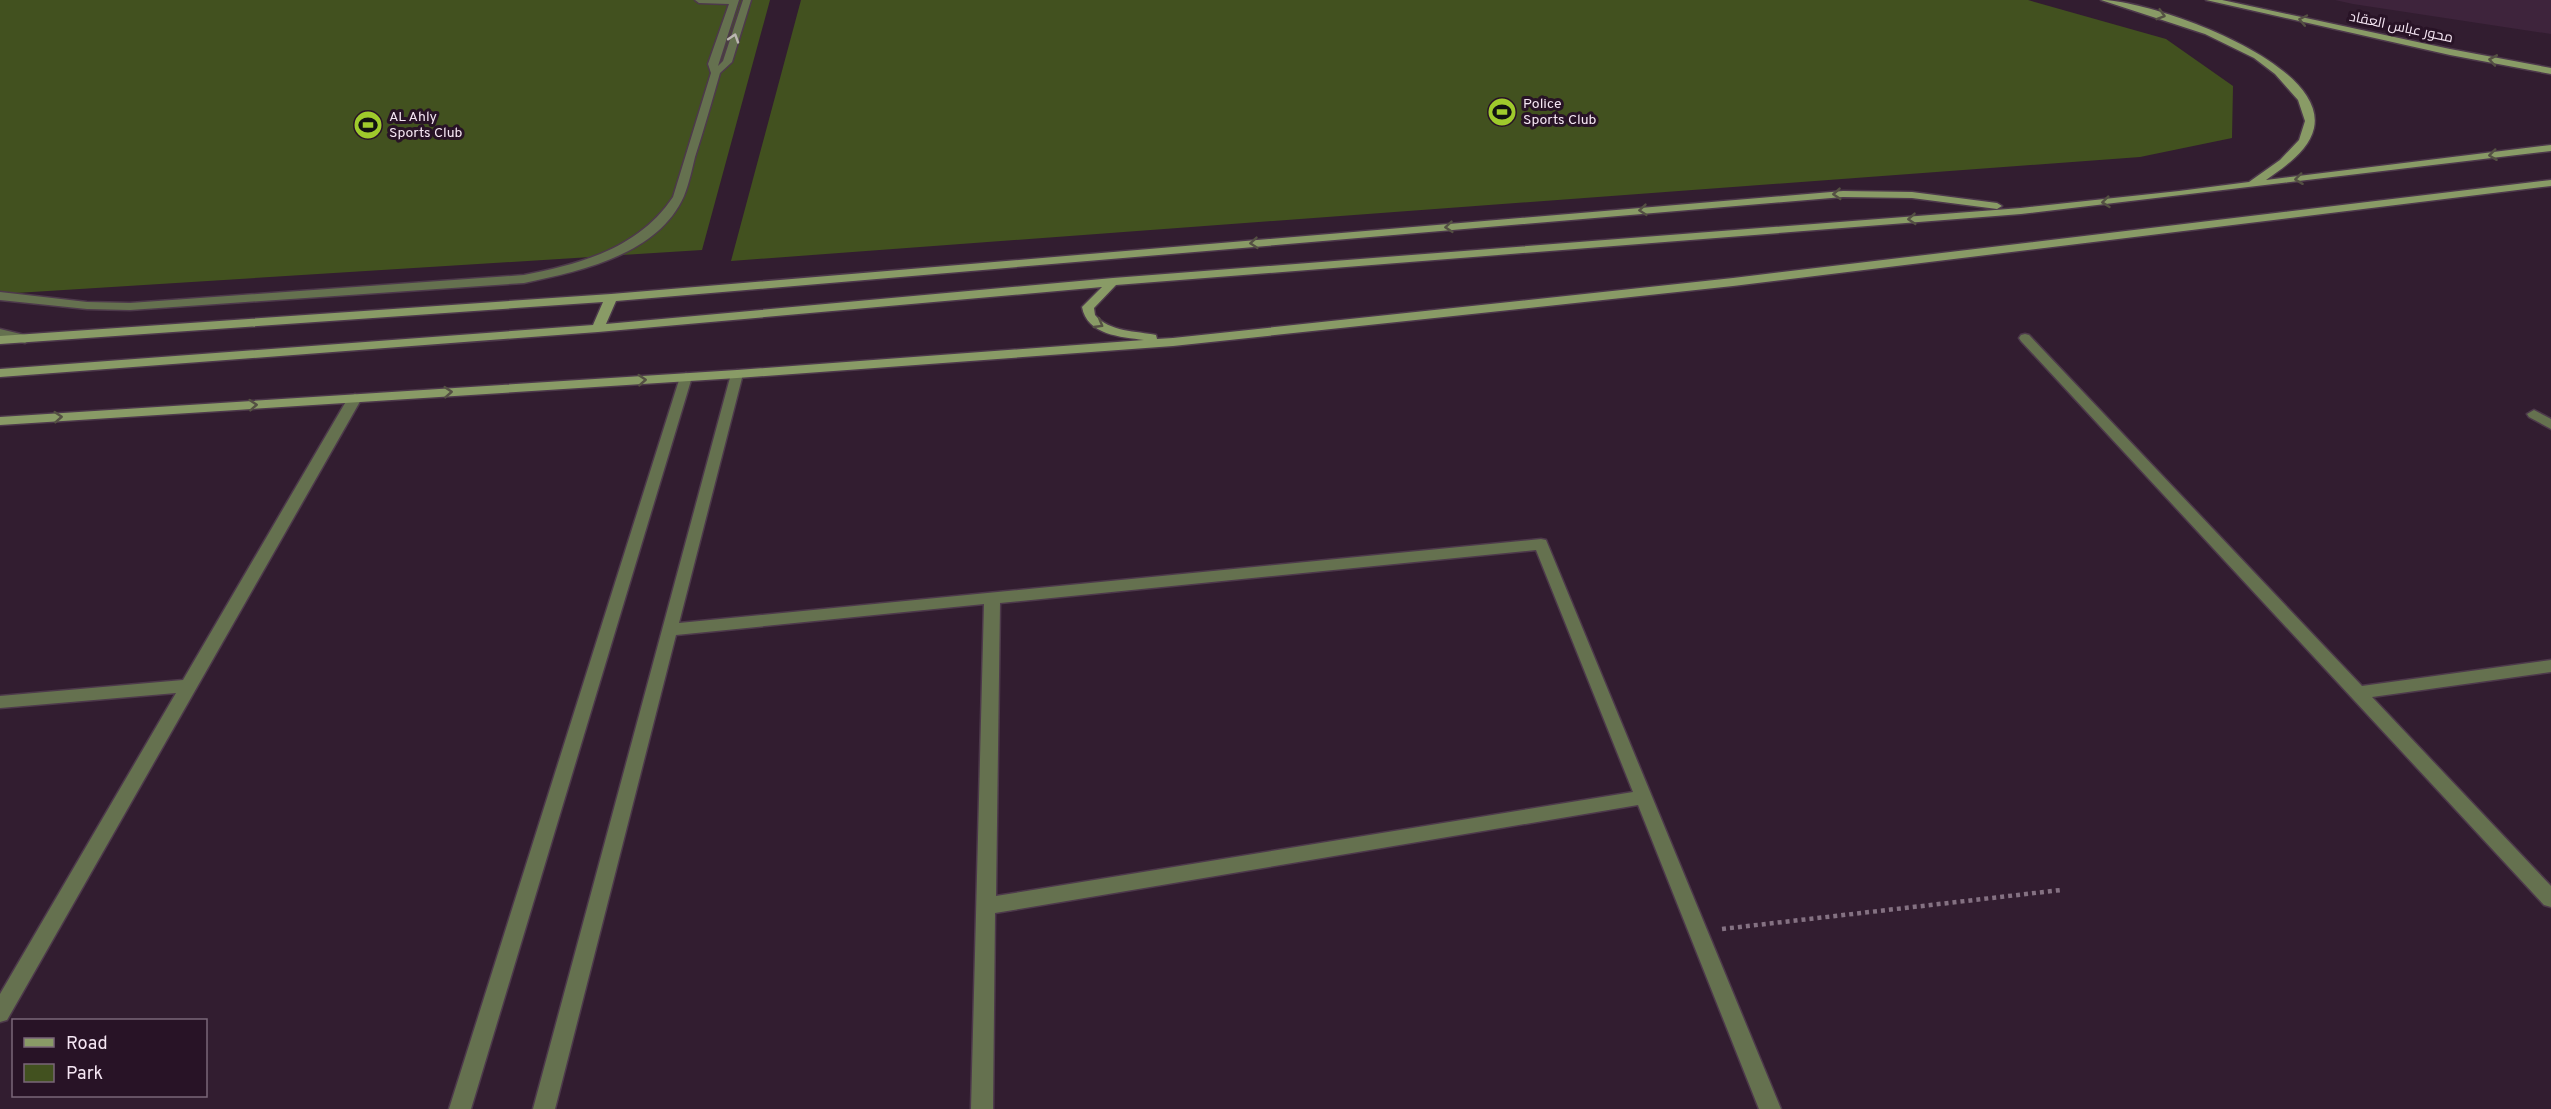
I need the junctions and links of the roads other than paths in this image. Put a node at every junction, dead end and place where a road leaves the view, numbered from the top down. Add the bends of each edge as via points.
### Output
1 (700, 0) edge
2 (747, 0) edge
3 (2105, 0) edge
4 (2128, 0) edge
5 (2133, 0) edge
6 (2210, 0) edge
7 (734, 1) edge
8 (2551, 71) edge
9 (716, 72) junction
10 (2551, 148) edge
11 (2551, 183) edge
12 (2252, 185) junction
13 (2021, 211) junction
14 (1113, 282) junction
15 (0, 288) edge
16 (0, 296) edge
17 (611, 298) junction
18 (174, 302) junction
19 (598, 328) junction
20 (0, 333) edge
21 (2025, 338) dead end
22 (25, 339) junction
23 (0, 340) edge
24 (1173, 342) junction
25 (0, 373) edge
26 (737, 374) junction
27 (686, 377) junction
28 (355, 398) junction
29 (2534, 414) dead end
30 (0, 421) edge
31 (2551, 425) edge
32 (992, 598) junction
33 (669, 630) junction
34 (2551, 666) edge
35 (190, 686) junction
36 (2358, 693) junction
37 (0, 702) edge
38 (1644, 797) junction
39 (2551, 899) edge
40 (986, 906) junction
41 (0, 1013) edge
42 (460, 1109) edge
43 (544, 1109) edge
44 (982, 1109) edge
45 (1770, 1109) edge

1 - 7 street
9 -> 2 street via 727,62
3 -> 12 main road via 2165,16 2217,36 2272,67 2304,99 2310,114 2309,131 2301,145
4 - 5 main road
8 -> 6 main road, محور عباس العقاد
7 - 9 street via 713,64
9 - 18 street via 673,206 643,235 611,253 572,268 524,279
10 -> 12 main road
11 - 24 main road via 1744,281
12 -> 13 main road
13 -> 14 main road
13 -> 17 main road via 1912,195 1843,194
14 - 19 main road
14 -> 24 main road via 1088,308 1091,321 1110,330
15 - 18 street via 107,300
16 - 18 street via 110,308
17 - 19 main road
17 - 22 main road
19 - 25 main road
20 - 22 street
21 - 36 street
22 - 23 main road
24 - 26 main road
26 - 27 main road
26 - 33 street
28 -> 27 main road
27 - 42 street
30 -> 28 main road
28 - 35 street
29 - 31 street
32 - 33 street
32 - 38 street via 1541,544
32 - 40 street
33 - 43 street
34 - 36 street
35 - 37 street
35 - 41 street
36 - 39 street
38 - 40 street
38 - 45 street
40 - 44 street

